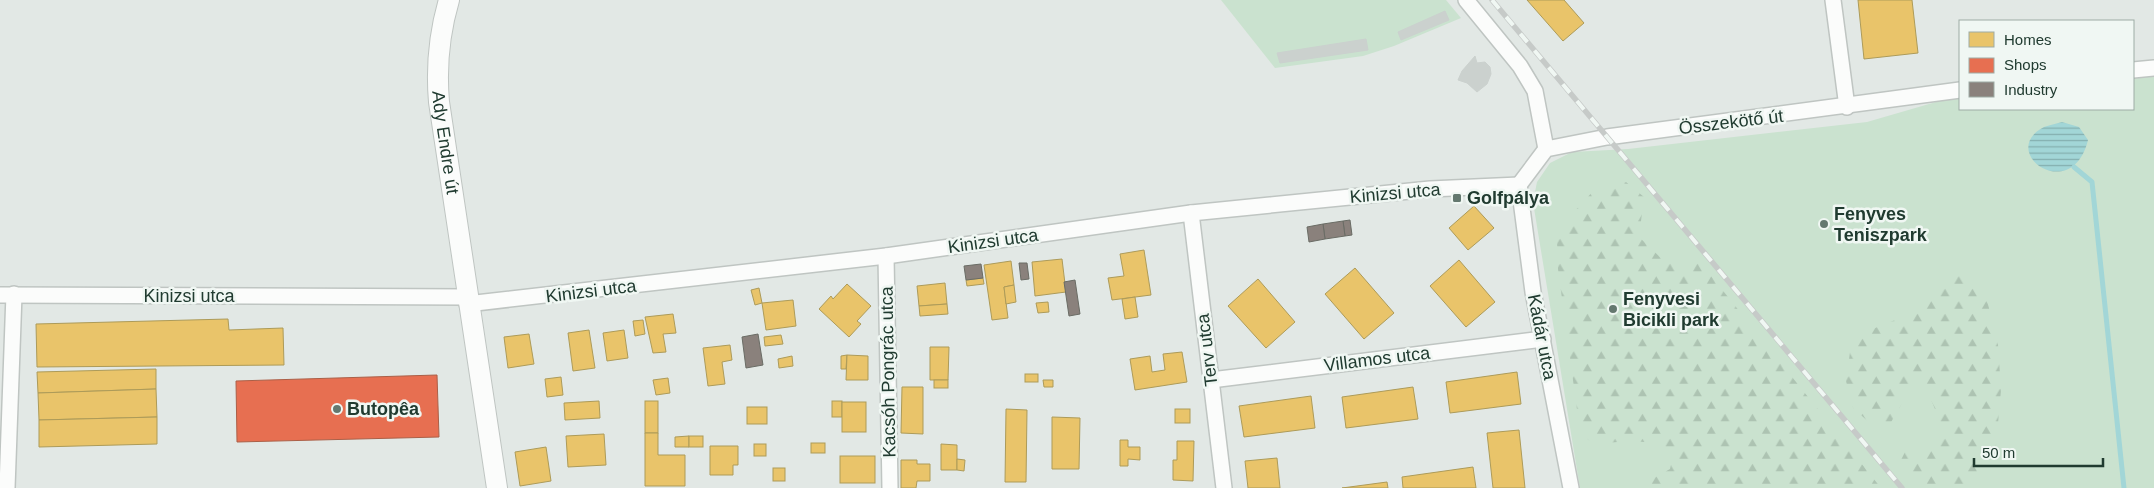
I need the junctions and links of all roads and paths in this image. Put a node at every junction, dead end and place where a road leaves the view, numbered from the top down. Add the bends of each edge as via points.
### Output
1 (450, 0) edge
2 (1466, 0) edge
3 (1833, 0) edge
4 (2154, 68) edge
5 (2134, 70) edge
6 (1959, 90) edge
7 (1847, 106) junction
8 (1546, 149) junction
9 (1519, 185) junction
10 (1191, 213) junction
11 (886, 256) junction
12 (7, 294) edge
13 (467, 296) junction
14 (1543, 339) junction
15 (1211, 380) junction
16 (8, 488) edge
17 (497, 488) edge
18 (890, 488) edge
19 (1224, 488) edge
20 (1571, 488) edge

1 - 13 street, Ady Endre út via 440,32 437,80
2 - 8 street via 1520,66 1535,92
3 - 7 street
4 - 5 street
6 - 7 street, Összekötő út
7 - 8 street, Összekötő út via 1607,137
8 - 9 street
9 - 10 street, Kinizsi utca via 1430,189
9 - 14 street, Kádár utca via 1533,292
10 - 11 street, Kinizsi utca
10 - 15 street, Terv utca
11 - 13 street, Kinizsi utca
11 - 18 street, Kacsóh Pongrác utca
12 - 13 street, Kinizsi utca
12 - 16 street
13 - 17 street, Ady Endre út
14 - 15 street, Villamos utca
14 - 20 street, Kádár utca
15 - 19 street, Terv utca

